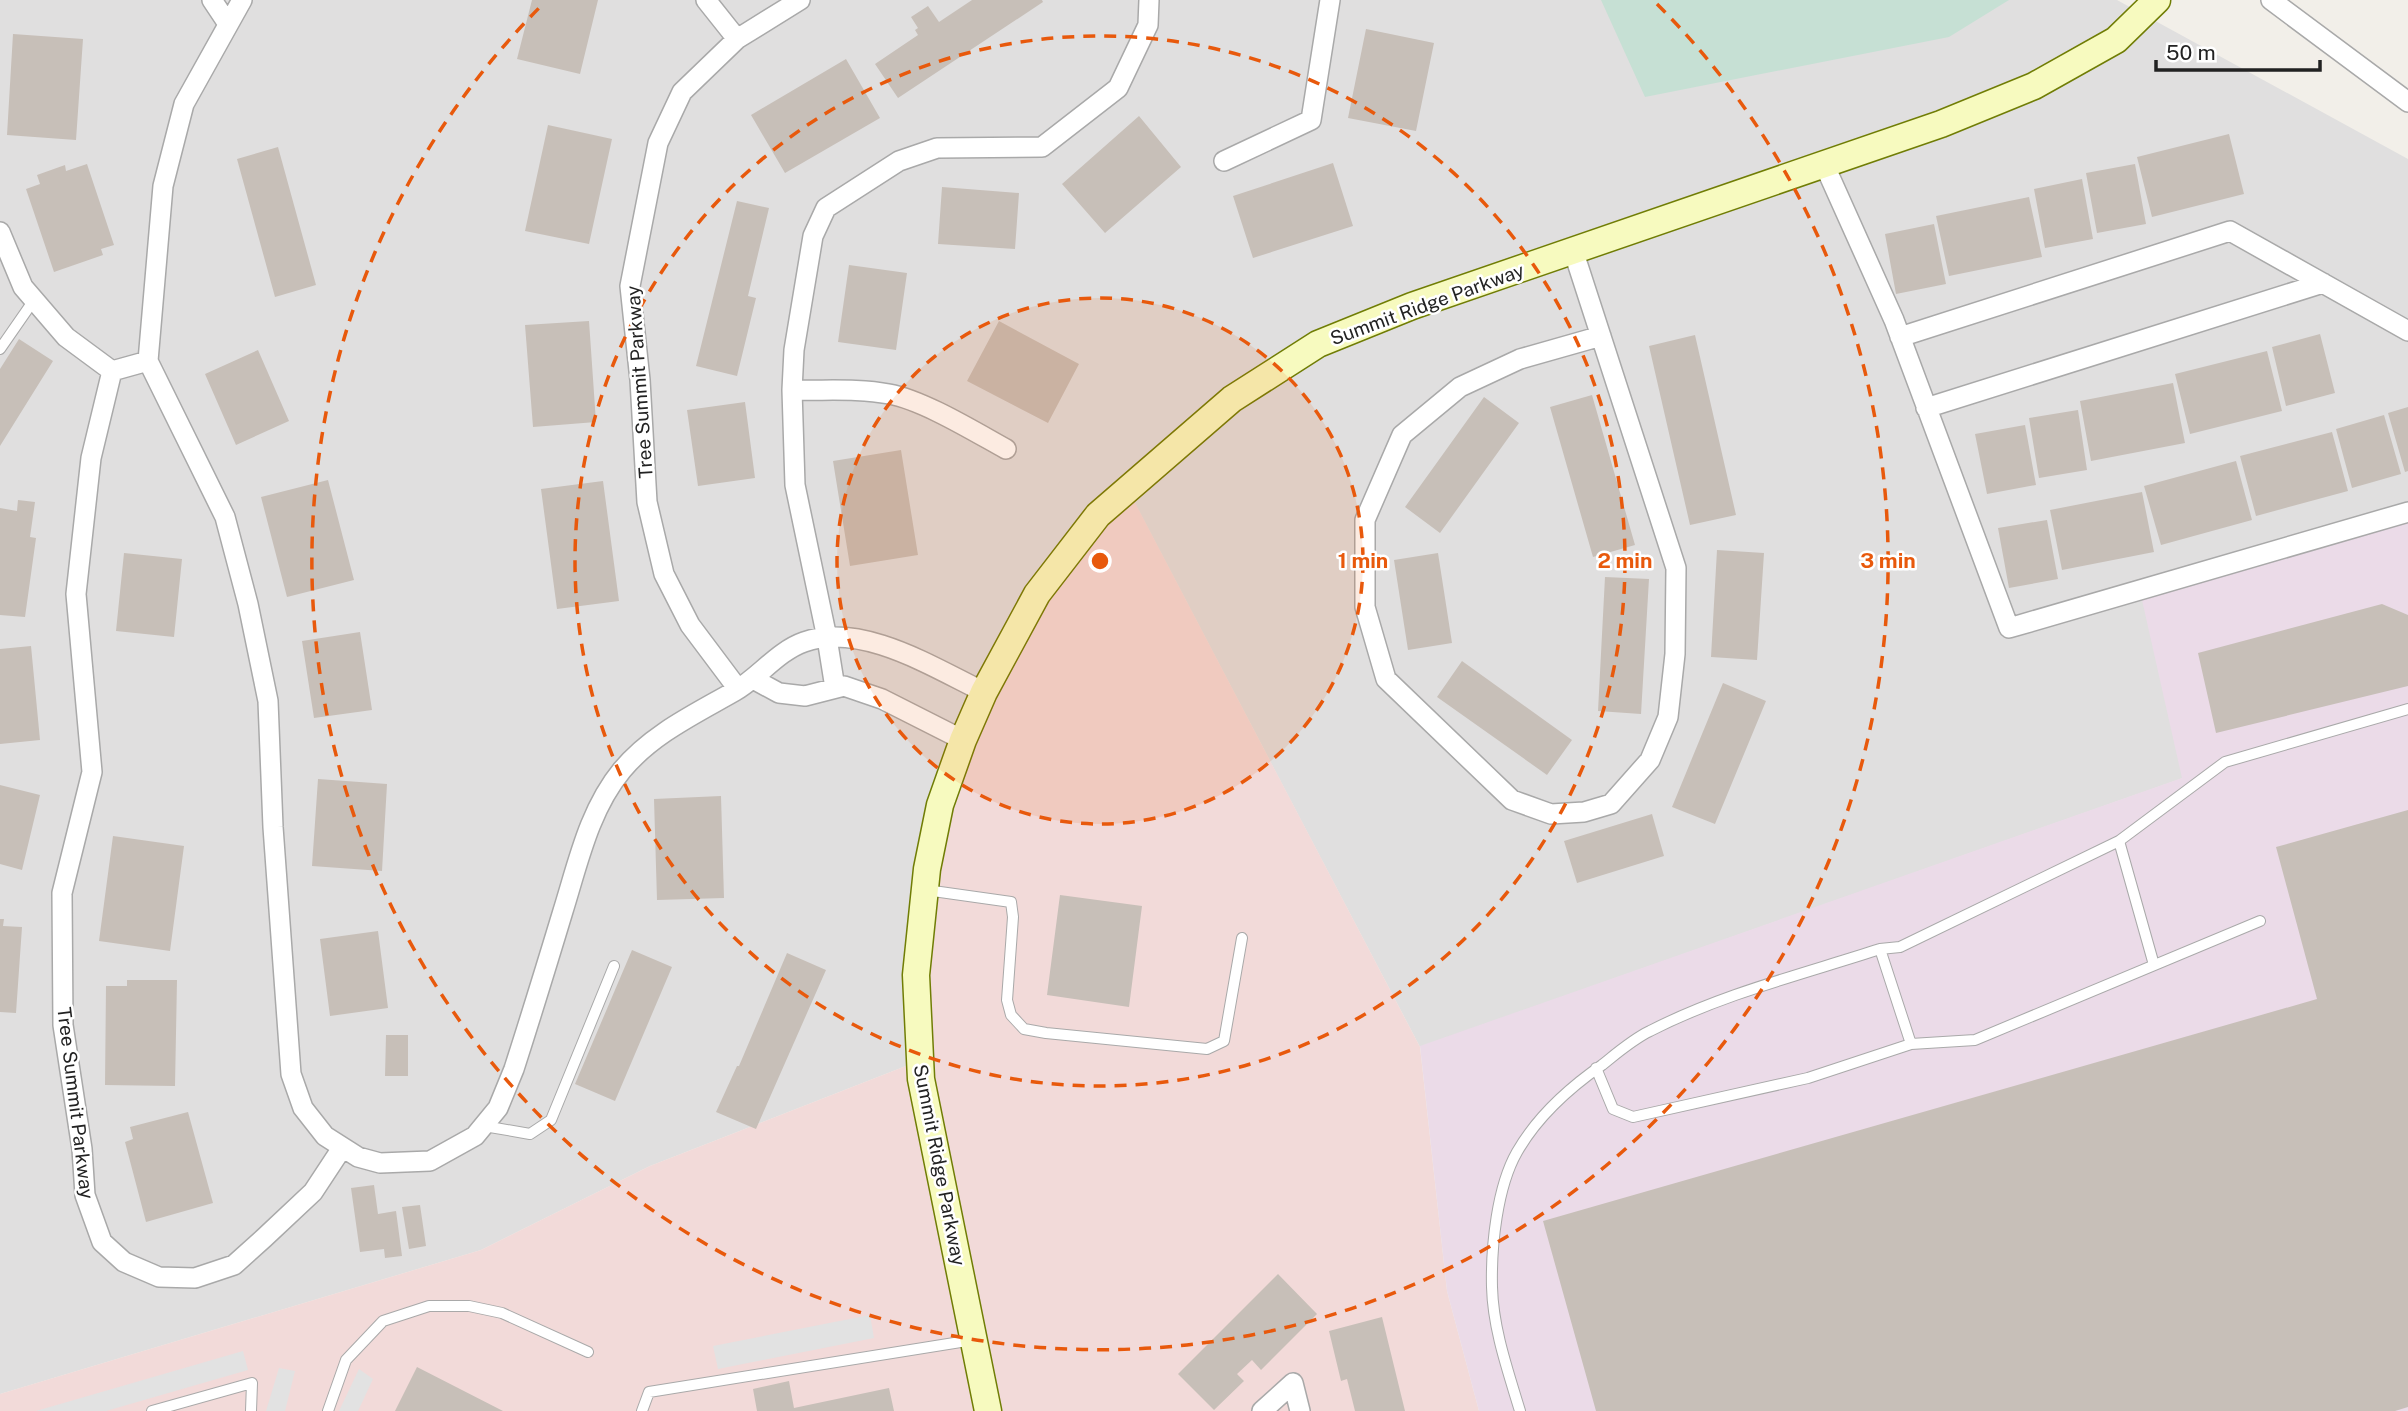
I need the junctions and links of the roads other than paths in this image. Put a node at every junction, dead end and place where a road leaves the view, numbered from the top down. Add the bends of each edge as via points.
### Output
1 (212, 0) edge
2 (242, 0) edge
3 (706, 0) edge
4 (800, 0) edge
5 (1149, 0) edge
6 (1330, 0) edge
7 (2157, 0) edge
8 (2271, 0) edge
9 (228, 24) junction
10 (737, 39) junction
11 (2408, 102) edge
12 (1224, 161) dead end
13 (1824, 164) junction
14 (0, 232) edge
15 (1573, 250) junction
16 (2323, 283) junction
17 (34, 300) junction
18 (2408, 331) edge
19 (1601, 336) junction
20 (1900, 337) junction
21 (0, 349) edge
22 (148, 361) junction
23 (112, 371) junction
24 (792, 390) junction
25 (1926, 408) junction
26 (1006, 449) dead end
27 (2408, 512) edge
28 (827, 638) junction
29 (746, 684) junction
30 (835, 688) junction
31 (984, 692) junction
32 (2408, 709) edge
33 (963, 740) junction
34 (2119, 841) junction
35 (925, 890) junction
36 (2260, 921) dead end
37 (1242, 938) dead end
38 (1880, 949) junction
39 (2154, 965) junction
40 (614, 966) dead end
41 (1911, 1044) junction
42 (1597, 1068) junction
43 (484, 1126) junction
44 (341, 1148) junction
45 (974, 1340) junction
46 (588, 1352) dead end
47 (152, 1411) edge
48 (251, 1411) edge
49 (328, 1411) edge
50 (642, 1411) edge
51 (988, 1411) edge
52 (1262, 1411) edge
53 (1300, 1411) edge
54 (1520, 1411) edge

1 - 9 street
2 - 9 street
3 - 10 street
4 - 10 street, Tree Summit Parkway
5 - 24 street via 1148,25 1118,88 1042,147 937,148 899,161 826,208 813,236
6 - 12 street via 1311,120
7 - 13 street, Summit Ridge Parkway via 2116,40 2034,86
8 - 11 street
9 - 22 street via 184,104 163,186
10 - 29 street, Tree Summit Parkway via 682,92 658,143 630,286 647,502 664,574 690,625
13 - 15 street, Summit Ridge Parkway
13 - 20 street
14 - 17 street via 23,287
15 - 19 street
15 - 31 street, Summit Ridge Parkway via 1318,344 1232,399 1098,515 1037,594
16 - 18 street
16 - 20 street via 2230,231
16 - 25 street
17 - 21 lane
17 - 23 street via 66,337
19 - 19 street via 1676,568 1675,654 1668,717 1650,760 1611,804 1584,813 1551,814 1512,800 1386,679 1366,607 1365,520 1402,435 1460,387 1520,359
20 - 25 street
22 - 23 street
22 - 44 street via 225,517 248,604 268,701 291,1074 303,1108
23 - 44 street, Tree Summit Parkway via 91,458 76,594 92,772 62,893 63,1025 85,1195 102,1242 124,1262 159,1277 195,1278 234,1265 313,1192
24 - 26 street via 891,394
24 - 28 street via 796,485
25 - 27 street via 2010,628
28 - 29 street via 802,643
28 - 30 street
28 - 31 street via 851,638 897,651
29 - 30 street, Tree Summit Parkway via 805,696
29 - 43 street via 657,736 622,770 592,818 514,1069 498,1108
30 - 33 street, Tree Summit Parkway via 844,686 881,699
31 - 33 street, Summit Ridge Parkway
32 - 34 lane via 2225,762
33 - 35 street, Summit Ridge Parkway via 940,805
34 - 38 lane via 1900,947
34 - 39 lane
35 - 37 lane via 1011,902 1007,1000 1011,1015 1024,1029 1046,1033 1207,1049 1224,1041
35 - 45 street, Summit Ridge Parkway via 916,975 921,1079
36 - 39 lane
38 - 41 lane
38 - 42 lane via 1721,999 1647,1032
39 - 41 lane via 1975,1040
40 - 43 lane via 551,1120 530,1134
41 - 42 lane via 1808,1078 1633,1117 1613,1109
42 - 54 lane via 1573,1085 1538,1123 1517,1153 1506,1180 1493,1240 1492,1289 1499,1339
43 - 44 street via 430,1161 380,1163
45 - 50 lane via 649,1392
45 - 51 street, Summit Ridge Parkway
46 - 49 lane via 502,1313 469,1306 429,1306 383,1321 346,1360
47 - 48 lane via 252,1383
52 - 53 street via 1293,1382

